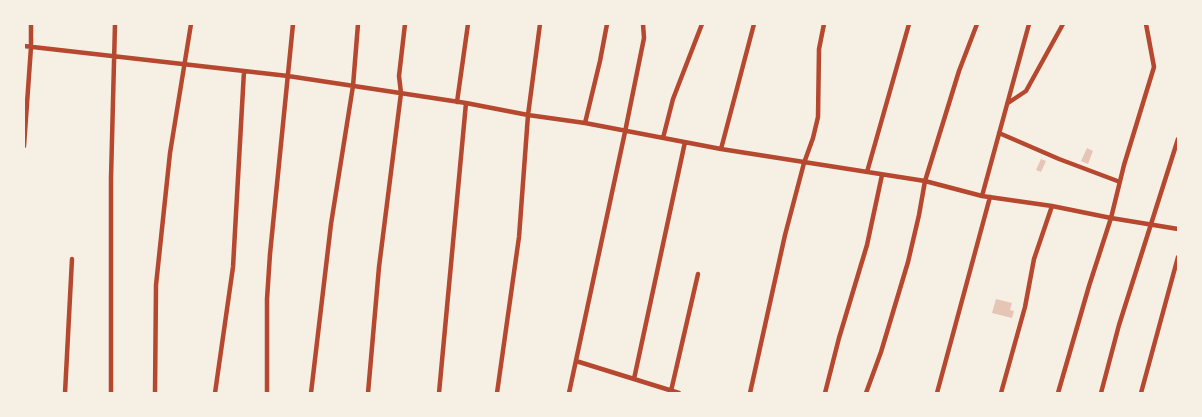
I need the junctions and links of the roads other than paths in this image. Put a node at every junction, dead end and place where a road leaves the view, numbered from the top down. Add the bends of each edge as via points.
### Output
1 (31, 24) edge
2 (115, 24) edge
3 (191, 24) edge
4 (292, 24) edge
5 (358, 24) edge
6 (405, 24) edge
7 (468, 24) edge
8 (540, 24) edge
9 (607, 24) edge
10 (643, 24) edge
11 (702, 24) edge
12 (754, 24) edge
13 (824, 24) edge
14 (909, 24) edge
15 (977, 24) edge
16 (1029, 24) edge
17 (1063, 24) edge
18 (1146, 24) edge
19 (24, 46) edge
20 (31, 48) junction
21 (114, 56) junction
22 (184, 65) junction
23 (244, 71) junction
24 (288, 76) junction
25 (353, 86) junction
26 (401, 93) junction
27 (456, 102) junction
28 (466, 103) junction
29 (1008, 104) junction
30 (528, 115) junction
31 (585, 123) junction
32 (625, 132) junction
33 (999, 133) junction
34 (663, 138) junction
35 (1178, 139) edge
36 (685, 142) junction
37 (24, 146) edge
38 (721, 148) junction
39 (804, 163) junction
40 (867, 172) junction
41 (882, 175) junction
42 (925, 181) junction
43 (1120, 182) junction
44 (982, 196) junction
45 (990, 197) junction
46 (1052, 206) junction
47 (1111, 218) junction
48 (1151, 225) junction
49 (1178, 229) edge
50 (1178, 257) edge
51 (72, 259) dead end
52 (698, 274) dead end
53 (576, 361) junction
54 (634, 379) junction
55 (671, 391) junction
56 (65, 393) edge
57 (110, 393) edge
58 (154, 393) edge
59 (215, 393) edge
60 (267, 393) edge
61 (311, 393) edge
62 (368, 393) edge
63 (439, 393) edge
64 (497, 393) edge
65 (569, 393) edge
66 (679, 393) edge
67 (750, 393) edge
68 (825, 393) edge
69 (866, 393) edge
70 (937, 393) edge
71 (1001, 393) edge
72 (1058, 393) edge
73 (1101, 393) edge
74 (1141, 393) edge

1 - 20 street
2 - 21 street
3 - 22 street
4 - 24 street
5 - 25 street
6 - 26 street via 399,76
7 - 27 street
8 - 30 street
9 - 31 street
10 - 32 street via 644,38
11 - 34 street via 673,99
12 - 38 street
13 - 39 street via 819,49 818,117
14 - 40 street
15 - 42 street
16 - 29 street
17 - 29 street via 1026,91
18 - 43 street via 1154,67
19 - 20 street
20 - 21 street
20 - 37 street
21 - 22 street
21 - 57 street
22 - 23 street
22 - 58 street via 170,153 156,285
23 - 24 street
23 - 59 street via 233,267
24 - 25 street
24 - 60 street via 267,299
25 - 26 street
25 - 61 street via 331,224
26 - 27 street
26 - 62 street via 378,267
27 - 28 street
28 - 30 street
28 - 63 street
29 - 33 street
30 - 31 street
30 - 64 street via 519,236
31 - 32 street
32 - 34 street
32 - 53 street
33 - 43 street
33 - 44 street
34 - 36 street
35 - 48 street
36 - 38 street
36 - 54 street
38 - 39 street
39 - 40 street
39 - 67 street
40 - 41 street
41 - 42 street
41 - 68 street via 868,245
42 - 44 street
42 - 69 street via 908,262
43 - 47 street
44 - 45 street
45 - 46 street
45 - 70 street
46 - 47 street
46 - 71 street via 1034,259
47 - 48 street
47 - 72 street
48 - 49 street
48 - 73 street
50 - 74 street
51 - 56 street
52 - 55 street
53 - 54 street
53 - 65 street
54 - 55 street
55 - 66 street

